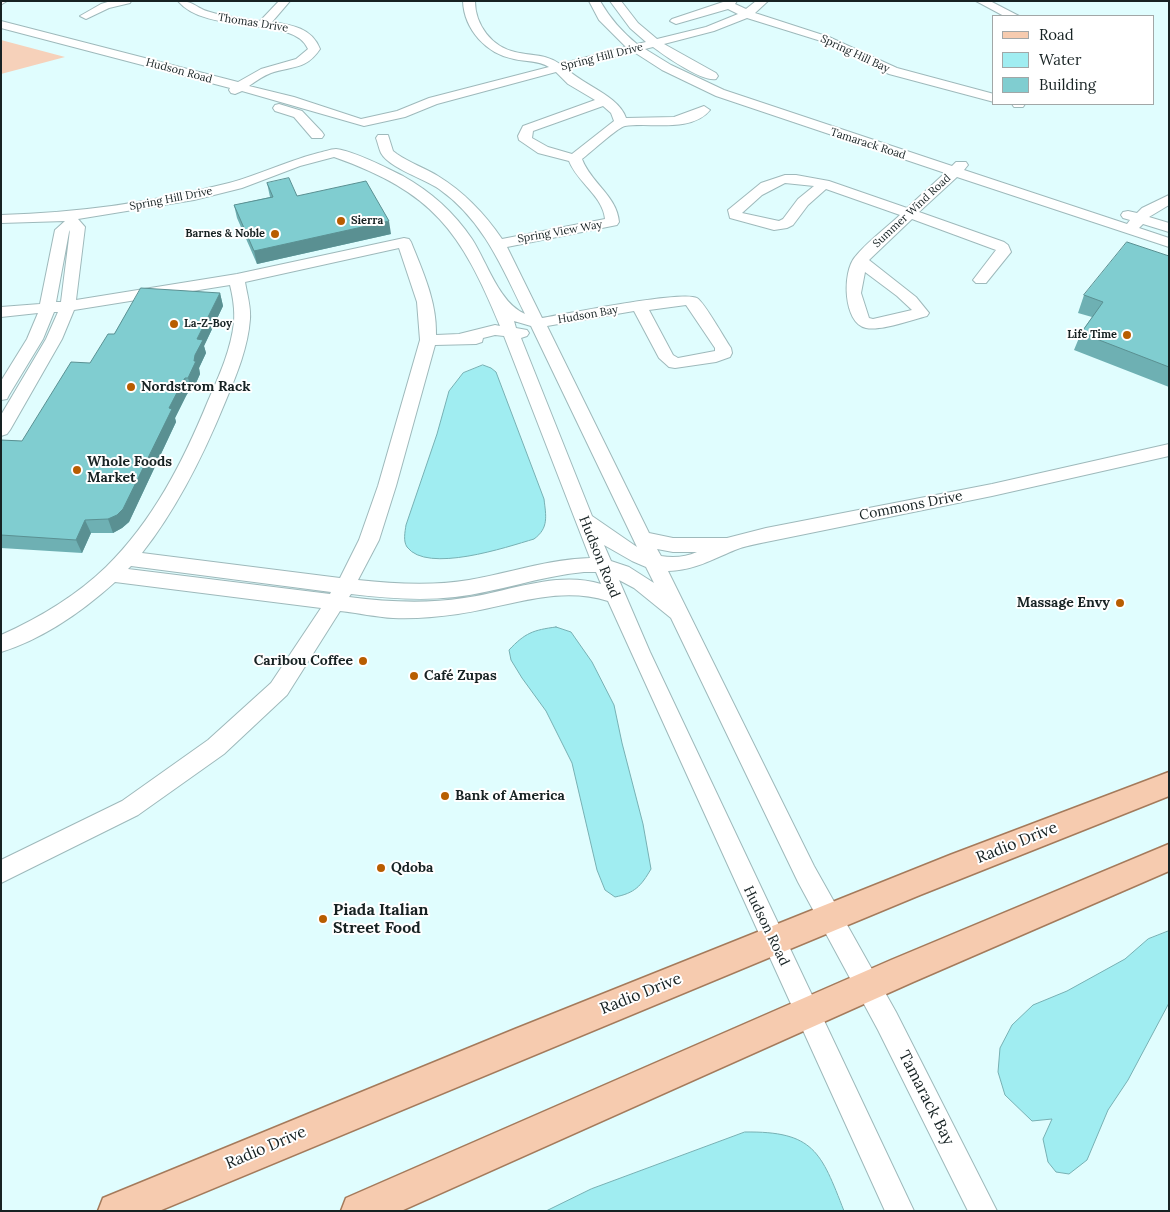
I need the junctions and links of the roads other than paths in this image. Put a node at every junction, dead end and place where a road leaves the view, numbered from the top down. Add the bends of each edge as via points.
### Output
1 (126, 1) edge
2 (182, 1) edge
3 (285, 1) edge
4 (469, 1) edge
5 (594, 1) edge
6 (615, 1) edge
7 (763, 1) edge
8 (981, 1) edge
9 (730, 3) edge
10 (747, 14) junction
11 (1010, 15) edge
12 (86, 16) dead end
13 (676, 21) dead end
14 (1, 24) edge
15 (264, 24) junction
16 (1, 36) edge
17 (655, 43) junction
18 (636, 48) junction
19 (558, 68) junction
20 (239, 92) junction
21 (456, 96) junction
22 (992, 97) edge
23 (604, 101) junction
24 (704, 110) dead end
25 (360, 121) junction
26 (620, 122) junction
27 (317, 136) junction
28 (383, 137) junction
29 (336, 153) junction
30 (575, 158) junction
31 (965, 162) junction
32 (953, 172) junction
33 (824, 184) junction
34 (1169, 199) edge
35 (1, 210) edge
36 (910, 214) junction
37 (73, 215) junction
38 (1, 219) edge
39 (1135, 224) junction
40 (1167, 237) edge
41 (498, 244) junction
42 (860, 260) junction
43 (237, 279) junction
44 (981, 280) dead end
45 (495, 298) junction
46 (68, 306) junction
47 (639, 306) junction
48 (46, 308) junction
49 (1, 312) edge
50 (538, 323) junction
51 (508, 331) junction
52 (464, 338) junction
53 (428, 340) junction
54 (517, 351) junction
55 (554, 356) junction
56 (1, 396) edge
57 (1, 430) edge
58 (1169, 450) edge
59 (584, 519) junction
60 (643, 538) junction
61 (733, 543) junction
62 (127, 558) junction
63 (656, 563) junction
64 (603, 566) junction
65 (111, 574) junction
66 (340, 595) junction
67 (614, 595) junction
68 (682, 619) junction
69 (1, 644) edge
70 (1169, 784) edge
71 (1169, 857) edge
72 (1, 872) edge
73 (830, 918) junction
74 (773, 940) junction
75 (868, 986) junction
76 (808, 1012) junction
77 (116, 1211) edge
78 (359, 1211) edge
79 (900, 1211) edge
80 (983, 1211) edge

1 - 12 street via 105,6
2 - 15 street, Thomas Drive via 216,17
3 - 15 street
4 - 19 street via 475,26 499,50 542,59
5 - 18 street, Tamarack Road via 610,25
6 - 17 street, Tamarack Road
7 - 10 street, Spring Hill Drive
8 - 11 street
9 - 10 street
9 - 13 street
10 - 17 street, Spring Hill Drive via 710,30
10 - 22 street, Spring Hill Bay via 824,39 893,71
14 - 20 street, Hudson Road
15 - 20 street, Thomas Drive via 299,31 307,36 314,49 310,56
16 - 20 street, Hudson Road
17 - 18 street, Spring Hill Drive
17 - 31 street, Tamarack Road via 734,86
18 - 19 street, Spring Hill Drive
18 - 32 street, Tamarack Road via 679,75 726,96
19 - 21 street, Spring Hill Drive
19 - 23 street
20 - 25 street, Hudson Road
20 - 27 street, Hudson Road via 298,114
21 - 25 street, Spring Hill Drive via 401,114
21 - 28 street, Spring Hill Drive via 408,120
23 - 26 street via 620,116
23 - 30 street via 528,129 526,140 533,146
24 - 26 street via 693,117 673,122
25 - 27 street, Spring Hill Drive via 332,124
25 - 28 street via 378,127
26 - 30 street
27 - 29 street, Hudson Road via 319,147
27 - 37 street, Spring Hill Drive via 254,170 209,184
28 - 29 street, Spring Hill Drive via 367,150
28 - 41 street via 391,156 437,181 465,202
29 - 37 street, Spring Hill Drive via 295,163 205,194
29 - 45 street, Hudson Road via 395,177 438,207 466,243
30 - 41 street, Spring View Way via 582,175 613,216 612,222
31 - 32 street, Summer Wind Road
31 - 39 street, Tamarack Road via 1107,208
32 - 36 street, Summer Wind Road
32 - 39 street, Tamarack Road
33 - 33 street via 782,225 774,226 735,215 735,210 775,180 806,178
33 - 36 street
34 - 39 street via 1156,205
35 - 37 street, Spring Hill Drive via 49,210
36 - 42 street, Summer Wind Road
36 - 44 street via 1003,248 1004,252
37 - 38 street, Spring Hill Drive
37 - 46 street via 78,227
37 - 48 street via 62,230
39 - 40 street, Tamarack Road
41 - 50 street
42 - 42 street via 889,282 921,313 866,324 853,293
43 - 46 street
43 - 53 street via 404,242 424,296
43 - 62 street via 242,318 226,378 187,468 146,535
45 - 50 street via 520,318
45 - 51 street, Hudson Road
46 - 48 street
46 - 57 street via 54,339
47 - 47 street, Hudson Bay via 689,300 694,303 724,353 675,363 667,358
47 - 50 street, Hudson Bay
48 - 49 street
48 - 56 street via 36,338
50 - 55 street
51 - 52 street via 490,331
51 - 54 street, Hudson Road
51 - 55 street via 530,336
52 - 53 street
52 - 54 street via 496,342
53 - 66 street via 378,515 369,540
54 - 59 street, Hudson Road
55 - 60 street
58 - 61 street, Commons Drive
59 - 63 street via 627,552
59 - 64 street, Hudson Road
60 - 61 street via 675,546
60 - 63 street
61 - 63 street, Commons Drive via 699,559 676,564
62 - 65 street
62 - 66 street
63 - 68 street
64 - 66 street via 573,566 441,591
64 - 67 street, Hudson Road
64 - 68 street via 635,579
65 - 66 street
65 - 69 street via 57,617
66 - 67 street via 393,610 466,605 558,588 589,588
66 - 72 street via 279,688 216,747 130,808
67 - 74 street, Hudson Road
68 - 73 street
70 - 73 main road, Radio Drive
71 - 75 main road
73 - 74 main road, Radio Drive
73 - 75 street
74 - 76 street, Hudson Road
74 - 77 main road, Radio Drive
75 - 76 main road
75 - 80 street, Tamarack Bay
76 - 78 main road
76 - 79 street

